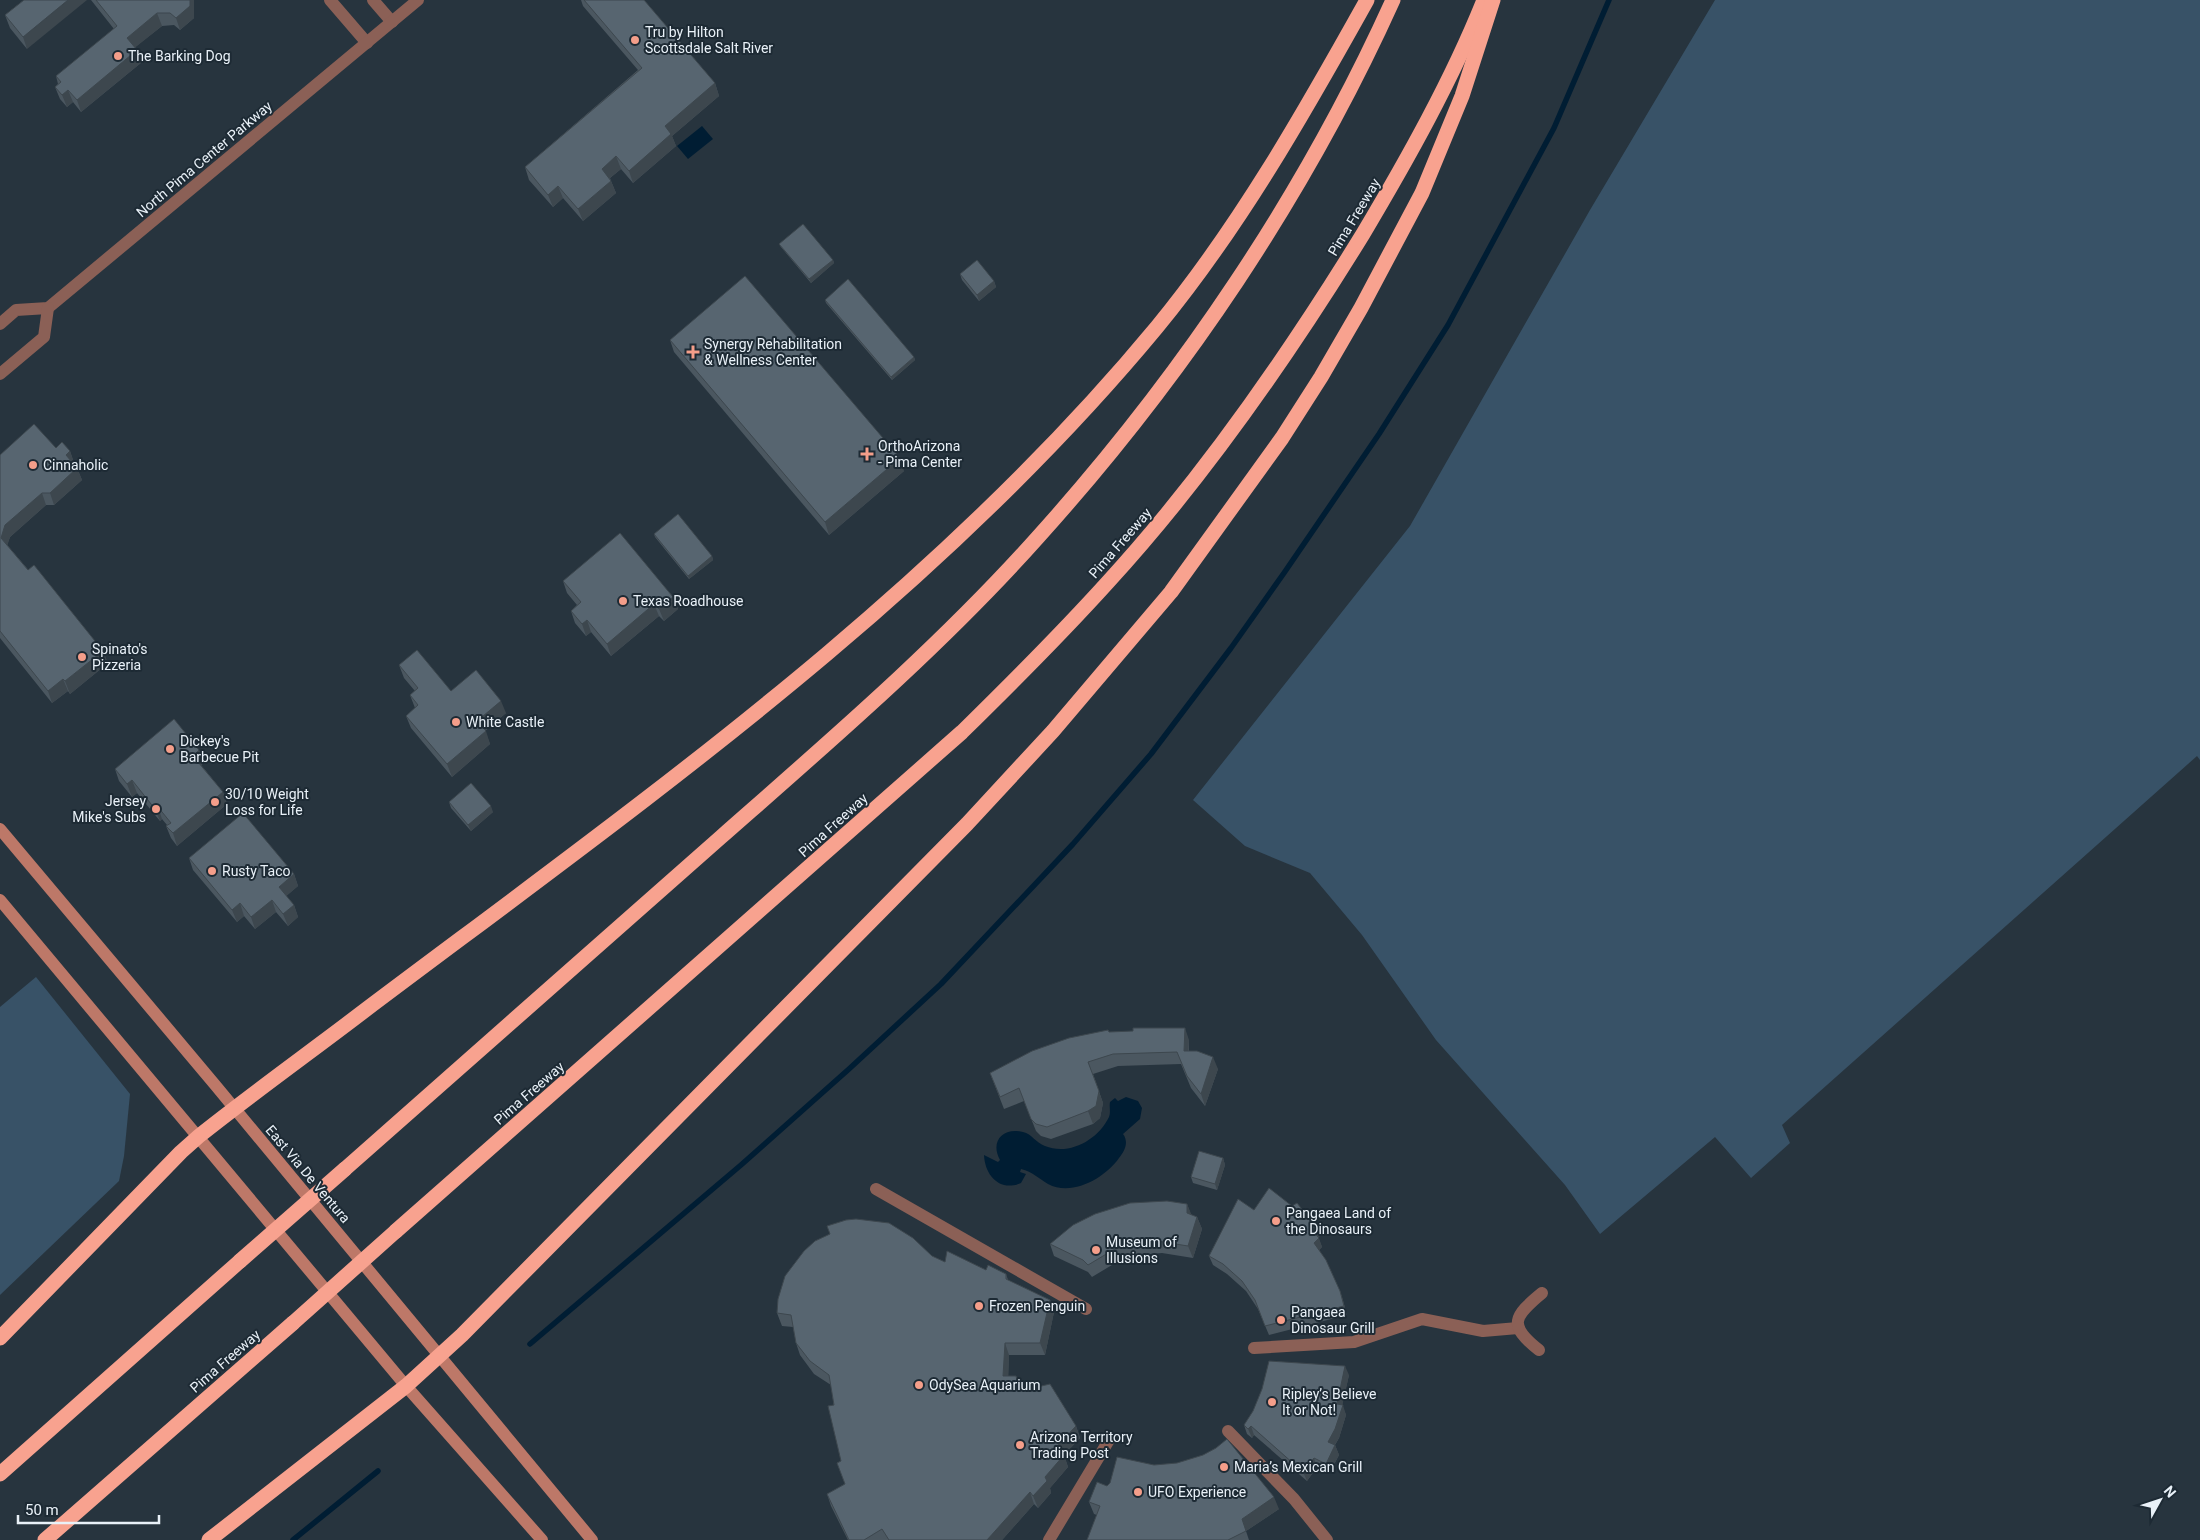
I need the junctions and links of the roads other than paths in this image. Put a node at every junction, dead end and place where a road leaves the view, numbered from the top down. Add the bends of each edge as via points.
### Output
1 (330, 0) edge
2 (373, 0) edge
3 (418, 0) edge
4 (1367, 0) edge
5 (1393, 0) edge
6 (1484, 0) edge
7 (1493, 0) edge
8 (392, 22) junction
9 (367, 43) junction
10 (48, 308) junction
11 (0, 324) edge
12 (0, 374) edge
13 (0, 829) edge
14 (0, 900) edge
15 (234, 1108) junction
16 (199, 1136) junction
17 (876, 1189) dead end
18 (1542, 1293) dead end
19 (1086, 1309) dead end
20 (1518, 1328) junction
21 (0, 1338) edge
22 (1254, 1348) dead end
23 (1539, 1350) dead end
24 (440, 1356) junction
25 (406, 1386) junction
26 (1228, 1431) dead end
27 (1109, 1440) dead end
28 (0, 1474) edge
29 (45, 1540) edge
30 (209, 1540) edge
31 (542, 1540) edge
32 (592, 1540) edge
33 (1049, 1540) edge
34 (1327, 1540) edge

1 - 9 street
2 - 8 street
3 - 8 street, North Pima Center Parkway
4 - 15 highway via 1275,160 1189,284 1126,363 1051,446 986,511 852,634 757,713
5 - 28 highway, bridge via 1328,132 1266,234 1170,376 1108,456 1037,538 888,687 762,801
6 - 29 highway, Pima Freeway, bridge via 1426,121 1382,202 1286,355 1224,440 1109,581 962,732
7 - 24 highway via 1462,96 1422,193 1361,308 1282,438 1171,592 1053,731 967,824
8 - 9 street, North Pima Center Parkway
9 - 10 street, North Pima Center Parkway
10 - 11 street via 16,310
10 - 12 street via 44,337
13 - 15 main road, East Via De Ventura
14 - 16 main road
15 - 16 highway
15 - 24 main road, East Via De Ventura
16 - 21 highway
16 - 25 main road
17 - 19 street
18 - 20 street via 1523,1308 1518,1317
20 - 22 street via 1483,1331 1422,1319 1354,1342
20 - 23 street
24 - 25 highway
24 - 32 main road, East Via De Ventura
25 - 30 highway
25 - 31 main road
26 - 34 street via 1294,1499
27 - 33 street

